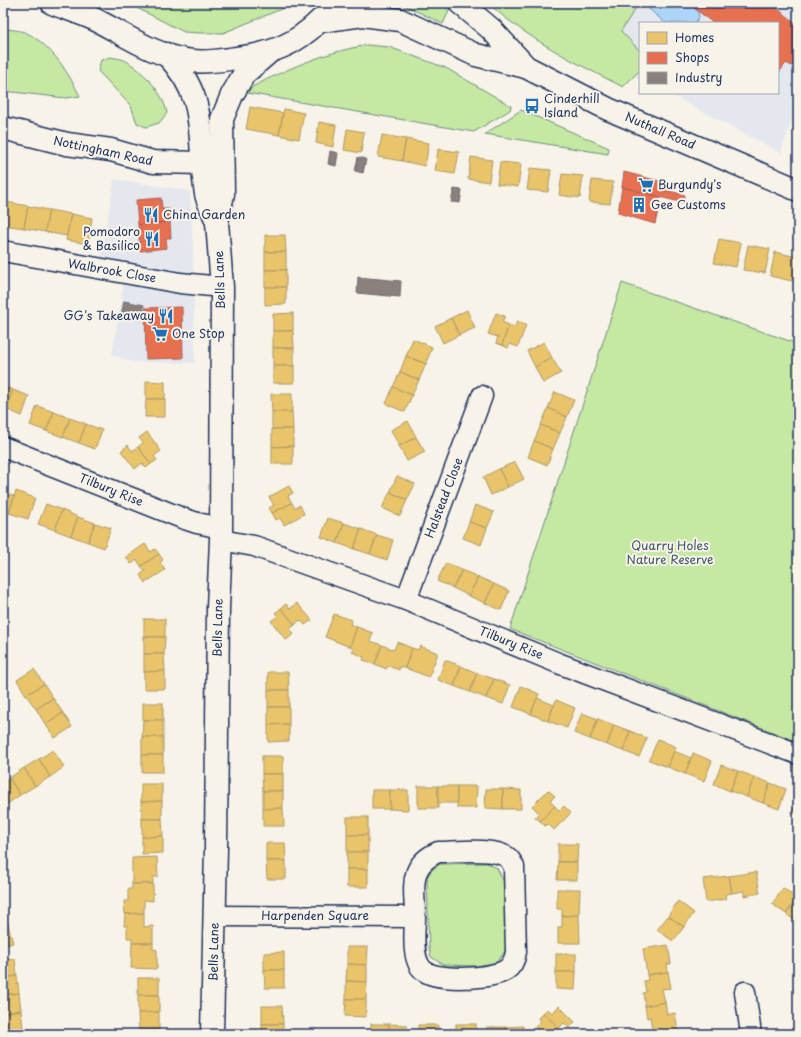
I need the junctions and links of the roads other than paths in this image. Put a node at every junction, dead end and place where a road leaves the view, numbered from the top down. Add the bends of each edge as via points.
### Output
1 (52, 3) edge
2 (83, 3) edge
3 (336, 3) edge
4 (460, 3) edge
5 (97, 20) junction
6 (320, 21) junction
7 (166, 54) junction
8 (267, 54) junction
9 (526, 67) junction
10 (3, 128) edge
11 (204, 163) junction
12 (798, 190) edge
13 (217, 222) junction
14 (3, 251) edge
15 (222, 287) junction
16 (482, 396) dead end
17 (3, 448) edge
18 (221, 534) junction
19 (406, 600) junction
20 (798, 754) edge
21 (214, 916) junction
22 (415, 917) junction
23 (745, 992) dead end
24 (212, 1034) edge
25 (751, 1034) edge

1 - 5 main road
2 - 5 main road
3 - 6 main road
4 - 9 main road via 491,29
5 - 7 main road via 131,40
6 - 8 main road via 300,37
6 - 9 main road via 364,15 400,20 476,55
7 - 8 main road via 192,61 215,61
7 - 11 main road, Bells Lane via 178,66 194,94 199,114
8 - 13 main road, Bells Lane via 244,74 222,119 223,194
9 - 12 main road, Nuthall Road via 608,109
10 - 11 main road, Nottingham Road via 67,144 111,150 153,162
11 - 13 main road, Bells Lane via 206,195
13 - 15 main road, Bells Lane
14 - 15 street, Walbrook Close via 180,283
15 - 18 main road, Bells Lane
16 - 19 street, Halstead Close
17 - 18 street, Tilbury Rise
18 - 19 street, Tilbury Rise
18 - 21 main road, Bells Lane
19 - 20 street, Tilbury Rise via 558,663
21 - 22 street, Harpenden Square
21 - 24 main road, Bells Lane
22 - 22 street via 416,955 422,970 432,976 496,975 507,969 514,961 516,952 514,867 511,860 495,852 438,852 430,855 418,865 415,874
23 - 25 street

